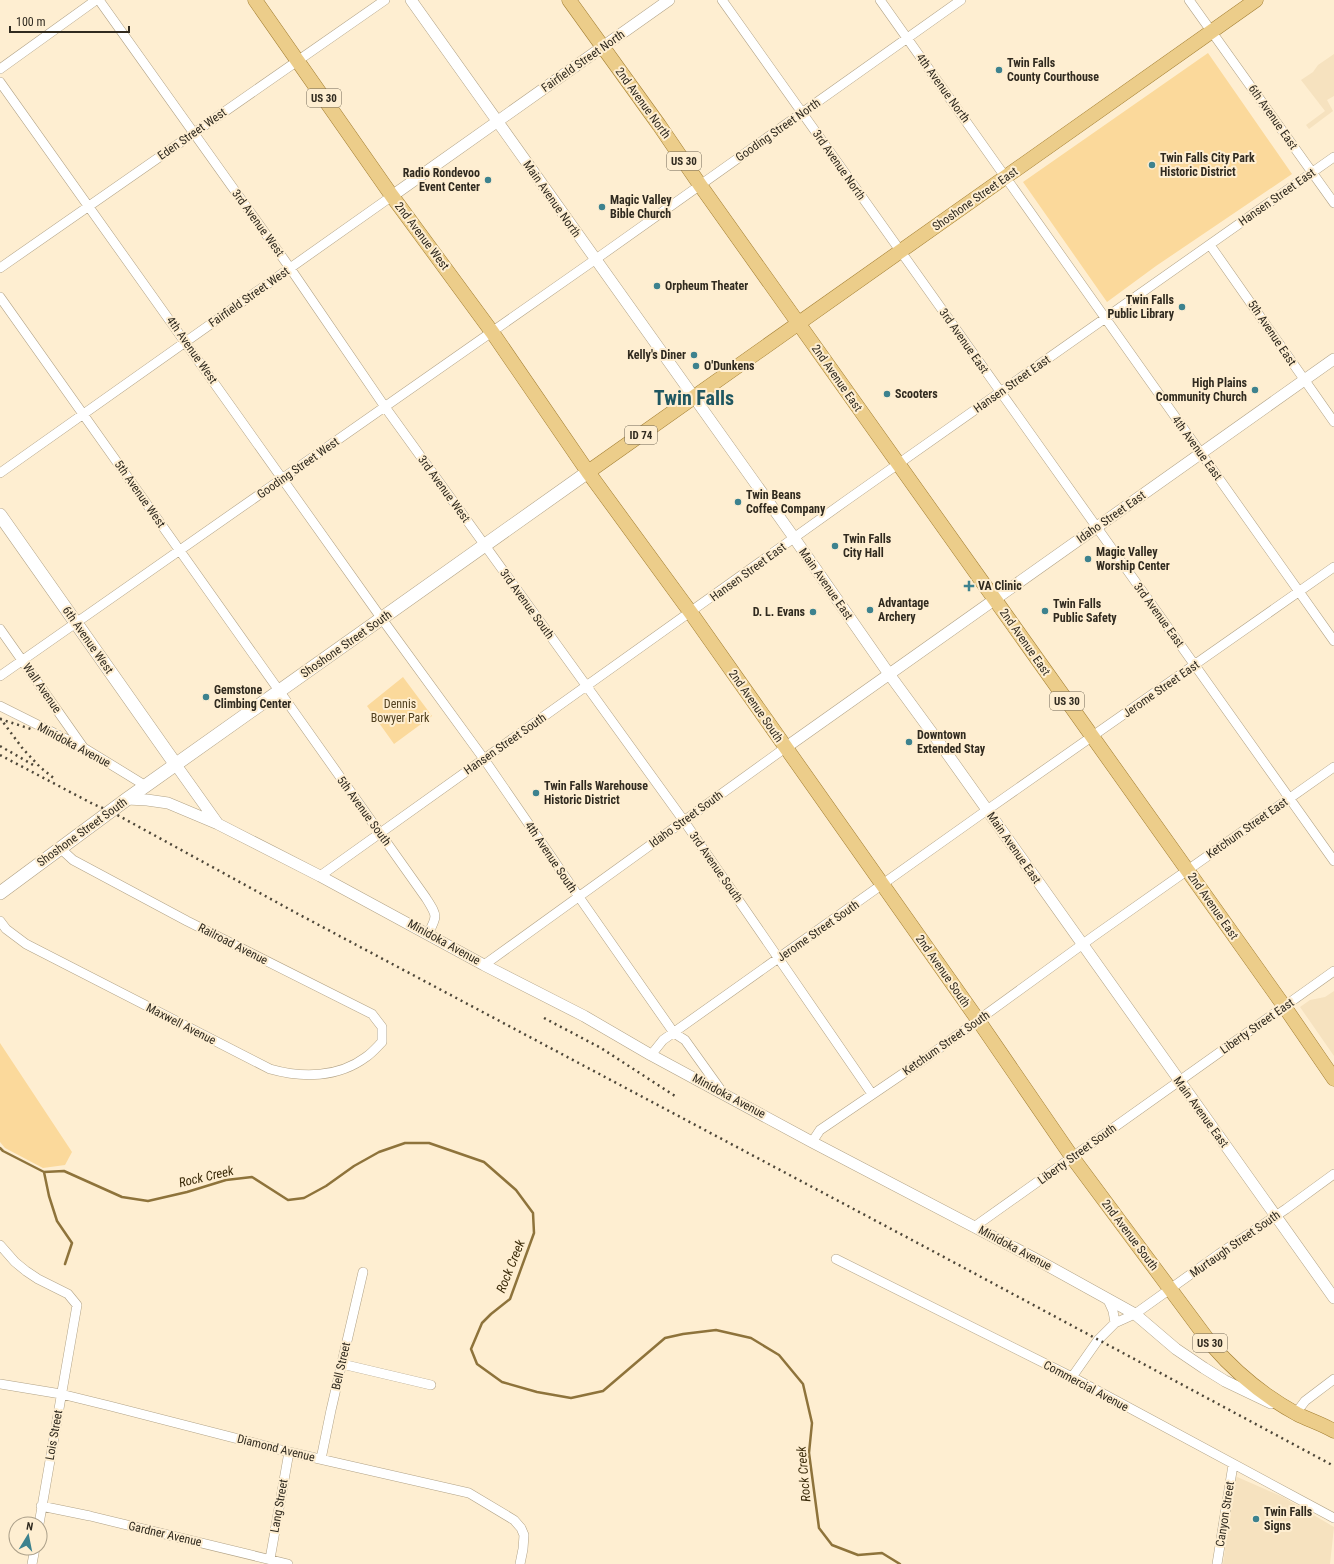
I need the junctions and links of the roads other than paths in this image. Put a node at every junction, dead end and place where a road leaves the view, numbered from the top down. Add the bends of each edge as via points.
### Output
1 (96, 0) edge
2 (99, 0) edge
3 (255, 0) edge
4 (385, 0) edge
5 (411, 0) edge
6 (569, 0) edge
7 (669, 0) edge
8 (722, 0) edge
9 (880, 0) edge
10 (961, 0) edge
11 (1190, 0) edge
12 (1256, 0) edge
13 (1212, 31) junction
14 (907, 38) junction
15 (602, 47) junction
16 (298, 60) junction
17 (0, 69) edge
18 (0, 82) edge
19 (802, 113) junction
20 (498, 122) junction
21 (193, 133) junction
22 (1334, 157) edge
23 (1312, 173) junction
24 (1006, 177) junction
25 (700, 185) junction
26 (392, 196) junction
27 (1334, 203) edge
28 (89, 206) junction
29 (1210, 245) junction
30 (900, 252) junction
31 (596, 259) junction
32 (0, 268) edge
33 (290, 268) junction
34 (0, 297) edge
35 (1105, 318) junction
36 (799, 324) junction
37 (492, 332) junction
38 (186, 342) junction
39 (1334, 359) edge
40 (1304, 380) junction
41 (1000, 392) junction
42 (694, 397) junction
43 (385, 407) junction
44 (83, 414) junction
45 (1334, 422) edge
46 (1201, 453) junction
47 (898, 464) junction
48 (588, 472) junction
49 (0, 473) edge
50 (283, 478) junction
51 (0, 515) edge
52 (1096, 527) junction
53 (794, 538) junction
54 (485, 546) junction
55 (179, 551) junction
56 (1334, 567) edge
57 (1299, 591) junction
58 (994, 599) junction
59 (691, 612) junction
60 (382, 619) junction
61 (76, 623) junction
62 (0, 629) edge
63 (1334, 641) edge
64 (22, 661) junction
65 (1194, 665) junction
66 (889, 674) junction
67 (0, 676) edge
68 (586, 687) junction
69 (279, 692) junction
70 (0, 706) edge
71 (1093, 737) junction
72 (84, 748) junction
73 (785, 748) junction
74 (484, 759) junction
75 (176, 765) junction
76 (1334, 767) edge
77 (146, 786) junction
78 (1290, 798) junction
79 (127, 799) junction
80 (987, 810) junction
81 (684, 821) junction
82 (218, 824) junction
83 (380, 833) junction
84 (60, 848) junction
85 (1334, 861) edge
86 (1188, 870) junction
87 (320, 876) junction
88 (882, 886) junction
89 (0, 893) edge
90 (579, 897) junction
91 (0, 921) edge
92 (428, 934) junction
93 (1082, 945) junction
94 (780, 958) junction
95 (484, 965) junction
96 (1334, 971) edge
97 (1284, 1006) junction
98 (978, 1020) junction
99 (674, 1033) junction
100 (373, 1050) joint
101 (651, 1055) junction
102 (1334, 1079) edge
103 (1179, 1081) junction
104 (723, 1093) junction
105 (872, 1094) junction
106 (812, 1142) junction
107 (1072, 1157) junction
108 (1334, 1174) edge
109 (1276, 1216) junction
110 (974, 1227) junction
111 (0, 1245) edge
112 (836, 1259) dead end
113 (363, 1272) dead end
114 (1170, 1289) junction
115 (1334, 1298) edge
116 (1108, 1300) junction
117 (1135, 1314) junction
118 (1115, 1323) junction
119 (342, 1364) junction
120 (1072, 1377) junction
121 (1334, 1379) edge
122 (0, 1384) edge
123 (431, 1385) dead end
124 (61, 1394) junction
125 (1299, 1415) junction
126 (1334, 1429) edge
127 (1334, 1438) edge
128 (289, 1452) junction
129 (322, 1459) junction
130 (1233, 1465) junction
131 (41, 1506) junction
132 (39, 1516) edge
133 (1334, 1518) edge
134 (270, 1559) junction
135 (288, 1564) edge
136 (520, 1564) edge
137 (1217, 1564) edge

1 - 17 street
2 - 21 street, 3rd Avenue West
3 - 16 main road, 2nd Avenue West / US 30
4 - 16 street, Eden Street West
5 - 20 street, Main Avenue North
6 - 15 main road, 2nd Avenue North / US 30
7 - 15 street, Fairfield Street North
8 - 19 street, 3rd Avenue North
9 - 14 street, 4th Avenue North
10 - 14 street, Gooding Street North
11 - 13 street, 6th Avenue East
12 - 13 main road, Shoshone Street East
13 - 23 street, 6th Avenue East
13 - 24 main road, Shoshone Street East
14 - 19 street, Gooding Street North
14 - 24 street, 4th Avenue North
15 - 20 street, Fairfield Street North
15 - 25 main road, 2nd Avenue North / US 30
16 - 21 street, Eden Street West
16 - 26 main road, 2nd Avenue West / US 30
18 - 28 street, 4th Avenue West
19 - 25 street, Gooding Street North
19 - 30 street, 3rd Avenue North
20 - 26 street, Fairfield Street West
20 - 31 street, Main Avenue North
21 - 28 street, Eden Street West
21 - 33 street, 3rd Avenue West
22 - 23 street, Hansen Street East
23 - 27 street, 6th Avenue East
23 - 29 street, Hansen Street East
24 - 30 main road, Shoshone Street East
24 - 35 street, 4th Avenue East
25 - 31 street, Gooding Street North
25 - 36 main road, 2nd Avenue North / US 30
26 - 33 street, Fairfield Street West
26 - 37 main road, 2nd Avenue West / US 30
28 - 32 street, Eden Street West
28 - 38 street, 4th Avenue West
29 - 35 street, Hansen Street East
29 - 40 street, 5th Avenue East
30 - 36 main road, Shoshone Street East
30 - 41 street, 3rd Avenue East
31 - 37 street, Gooding Street West
31 - 42 street, Main Avenue North
33 - 38 street, Fairfield Street West
33 - 43 street, 3rd Avenue West
34 - 44 street, 5th Avenue West
35 - 41 street, Hansen Street East
35 - 46 street, 4th Avenue East
36 - 42 main road, Shoshone Street East / ID 74
36 - 47 main road, 2nd Avenue East / US 30
37 - 43 street, Gooding Street West
37 - 48 main road, 2nd Avenue West / US 30
38 - 44 street, Fairfield Street West
38 - 50 street, 4th Avenue West
39 - 40 street, Idaho Street East
40 - 45 street, 5th Avenue East
40 - 46 street, Idaho Street East
41 - 47 street, Hansen Street East
41 - 52 street, 3rd Avenue East
42 - 48 main road, Shoshone Street South / ID 74
42 - 53 street, Main Avenue East
43 - 50 street, Gooding Street West
43 - 54 street, 3rd Avenue West
44 - 49 street, Fairfield Street West
44 - 55 street, 5th Avenue West
46 - 52 street, Idaho Street East
46 - 57 street, 4th Avenue East
47 - 53 street, Hansen Street East
47 - 58 main road, 2nd Avenue East / US 30
48 - 54 main road, Shoshone Street South / ID 74
48 - 59 main road, 2nd Avenue South / US 30
50 - 55 street, Gooding Street West
50 - 60 street, 4th Avenue West
51 - 61 main road, 6th Avenue West
52 - 58 street, Idaho Street East
52 - 65 street, 3rd Avenue East
53 - 59 street, Hansen Street East
53 - 66 street, Main Avenue East
54 - 60 main road, Shoshone Street South / ID 74
54 - 68 street, 3rd Avenue South
55 - 61 street, Gooding Street West
55 - 69 street, 5th Avenue West
56 - 57 street, Jerome Street East
57 - 63 street, 4th Avenue East
57 - 65 street, Jerome Street East
58 - 66 street, Idaho Street East
58 - 71 main road, 2nd Avenue East / US 30
59 - 68 street, Hansen Street South
59 - 73 main road, 2nd Avenue South / US 30
60 - 69 main road, Shoshone Street South / ID 74
60 - 74 street, 4th Avenue South
61 - 64 street, Gooding Street West
61 - 75 main road, 6th Avenue West
62 - 64 street, Wall Avenue
64 - 67 street, Gooding Street West
64 - 72 street, Wall Avenue
65 - 71 street, Jerome Street East
65 - 78 street, 3rd Avenue East
66 - 73 street, Idaho Street South
66 - 80 street, Main Avenue East
68 - 74 street, Hansen Street South
68 - 81 street, 3rd Avenue South
69 - 75 main road, Shoshone Street South / ID 74
69 - 83 street, 5th Avenue South
70 - 72 street, Minidoka Avenue
71 - 80 street, Jerome Street East
71 - 86 main road, 2nd Avenue East / US 30
72 - 77 street, Minidoka Avenue
73 - 81 street, Idaho Street South
73 - 88 main road, 2nd Avenue South / US 30
74 - 83 street, Hansen Street South
74 - 90 street, 4th Avenue South
75 - 77 main road, Shoshone Street South / ID 74
75 - 82 street, Minidoka Avenue
76 - 78 street, Ketchum Street East
77 - 79 main road, Shoshone Street South / ID 74
78 - 85 street, 3rd Avenue East
78 - 86 street, Ketchum Street East
79 - 82 street via 168,803
79 - 84 main road, Shoshone Street South / ID 74
80 - 88 street, Jerome Street South
80 - 93 street, Main Avenue East
81 - 90 street, Idaho Street South
81 - 94 street, 3rd Avenue South
82 - 87 street, Minidoka Avenue
83 - 87 street, Hansen Street South
83 - 92 street, 5th Avenue South via 435,914 436,920
84 - 89 main road, Shoshone Street South / ID 74
84 - 100 street, Railroad Avenue via 73,860 187,921 372,1014 382,1028 382,1042
86 - 93 street, Ketchum Street East
86 - 97 main road, 2nd Avenue East / US 30
87 - 92 street, Minidoka Avenue
88 - 94 street, Jerome Street South
88 - 98 main road, 2nd Avenue South / US 30
90 - 95 street, Idaho Street South
90 - 99 street, 4th Avenue South
91 - 100 street, Maxwell Avenue via 6,929 26,944 270,1070 289,1075 311,1076 329,1073 367,1057
92 - 95 street, Minidoka Avenue
93 - 98 street, Ketchum Street South
93 - 103 street, Main Avenue East
94 - 99 street, Jerome Street South
94 - 105 street, 3rd Avenue South
95 - 101 street, Minidoka Avenue via 584,1016
96 - 97 street, Liberty Street East
97 - 102 main road, 2nd Avenue East / US 30
97 - 103 street, Liberty Street East
98 - 105 street, Ketchum Street South
98 - 107 main road, 2nd Avenue South / US 30
99 - 101 street, Jerome Street South via 663,1040
99 - 104 street, 4th Avenue South via 685,1040
101 - 104 street, Minidoka Avenue
103 - 107 street, Liberty Street South
103 - 109 street, Main Avenue East
104 - 106 street, Minidoka Avenue
105 - 106 street, Ketchum Street South via 820,1130
106 - 110 street, Minidoka Avenue
107 - 110 street, Liberty Street South
107 - 114 main road, 2nd Avenue South / US 30
108 - 109 street, Murtaugh Street South
109 - 114 street, Murtaugh Street South
109 - 115 street, Main Avenue East
110 - 116 street, Minidoka Avenue
111 - 124 street, Lois Street via 26,1271 68,1294 76,1305
112 - 120 street, Commercial Avenue
113 - 119 street, Bell Street
114 - 117 street, Murtaugh Street South
114 - 125 main road, 2nd Avenue South / US 30 via 1225,1360 1247,1380
116 - 117 street, Minidoka Avenue
116 - 118 street
117 - 118 street, Murtaugh Street South
117 - 125 street, Minidoka Avenue via 1176,1349 1204,1368 1257,1397
118 - 120 street via 1098,1340
119 - 123 street
119 - 129 street, Bell Street
120 - 130 street, Commercial Avenue
121 - 125 street via 1305,1401
122 - 124 street, Diamond Avenue
124 - 128 street, Diamond Avenue
124 - 131 street, Lois Street
125 - 126 main road, 2nd Avenue South / US 30
125 - 127 main road
128 - 129 street, Diamond Avenue
128 - 134 street, Lang Street
129 - 136 street, Diamond Avenue via 469,1493 514,1520 521,1528 524,1535
130 - 133 street, Commercial Avenue
130 - 137 street, Canyon Street
131 - 132 street, Lois Street
131 - 134 street, Gardner Avenue
134 - 135 street, Gardner Avenue

